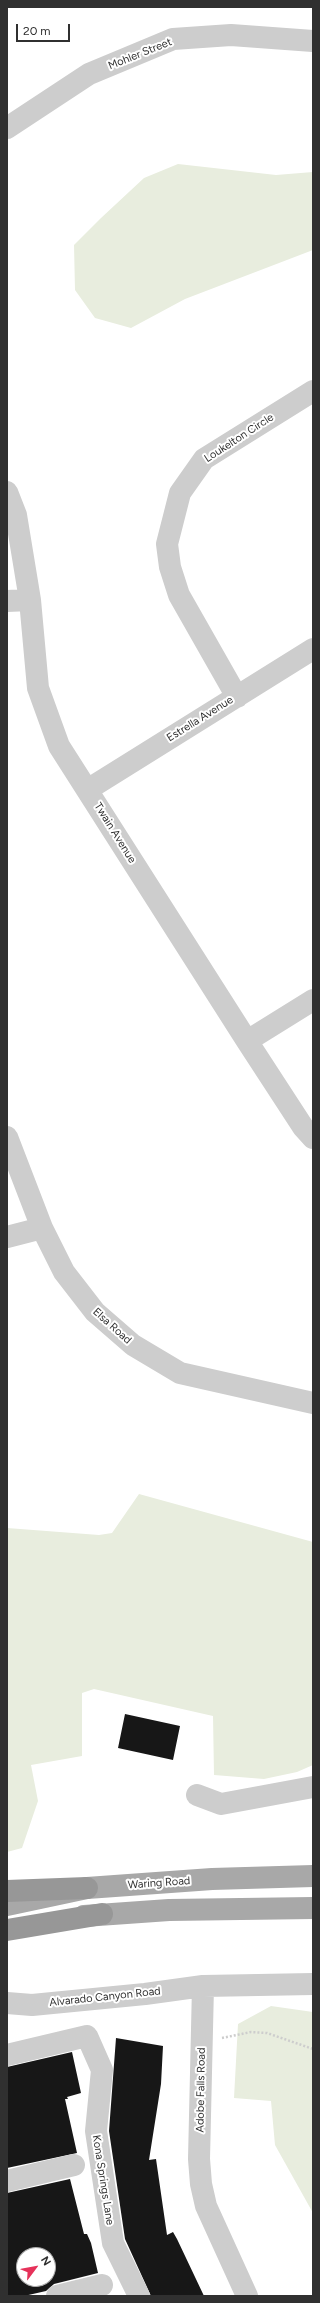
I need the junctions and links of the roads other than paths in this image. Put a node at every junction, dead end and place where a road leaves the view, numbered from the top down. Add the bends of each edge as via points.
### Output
1 (313, 41) edge
2 (7, 128) edge
3 (313, 391) edge
4 (7, 492) edge
5 (30, 600) junction
6 (7, 601) edge
7 (313, 649) edge
8 (237, 696) junction
9 (87, 790) junction
10 (313, 1000) edge
11 (247, 1041) junction
12 (7, 1138) edge
13 (313, 1138) edge
14 (42, 1228) junction
15 (7, 1237) edge
16 (313, 1403) edge
17 (313, 1787) edge
18 (197, 1795) dead end
19 (313, 1876) edge
20 (87, 1888) junction
21 (7, 1891) edge
22 (7, 1905) edge
23 (313, 1908) edge
24 (102, 1914) junction
25 (7, 1925) edge
26 (7, 1930) edge
27 (313, 1984) edge
28 (203, 1986) junction
29 (7, 2003) edge
30 (7, 2055) edge
31 (74, 2165) dead end
32 (7, 2181) edge
33 (102, 2286) dead end
34 (57, 2296) edge
35 (139, 2296) edge
36 (247, 2296) edge

1 - 2 street, Mohler Street via 231,35 173,39 89,74
3 - 8 street, Loukelton Circle via 204,459 180,493 167,544 170,567 179,596
4 - 5 street, Twain Avenue via 16,515
5 - 6 street
5 - 9 street, Twain Avenue via 38,688 59,746
7 - 8 street, Estrella Avenue
8 - 9 street, Estrella Avenue
9 - 11 street, Twain Avenue
10 - 11 street
11 - 13 street, Twain Avenue via 303,1127
12 - 14 street, Elsa Road
14 - 15 street
14 - 16 street, Elsa Road via 64,1272 95,1312 133,1345 180,1373
17 - 18 street via 221,1804
19 - 20 main road, Waring Road via 212,1879
20 - 21 highway
20 - 22 main road, Waring Road
23 - 24 main road via 169,1910
24 - 25 main road
24 - 26 highway
27 - 28 street
28 - 29 street, Alvarado Canyon Road via 32,2005
28 - 36 street, Adobe Falls Road via 199,2159 201,2184 206,2206
30 - 35 street, Kona Springs Lane via 87,2036 102,2070 96,2131 113,2243
31 - 32 street
33 - 34 street

